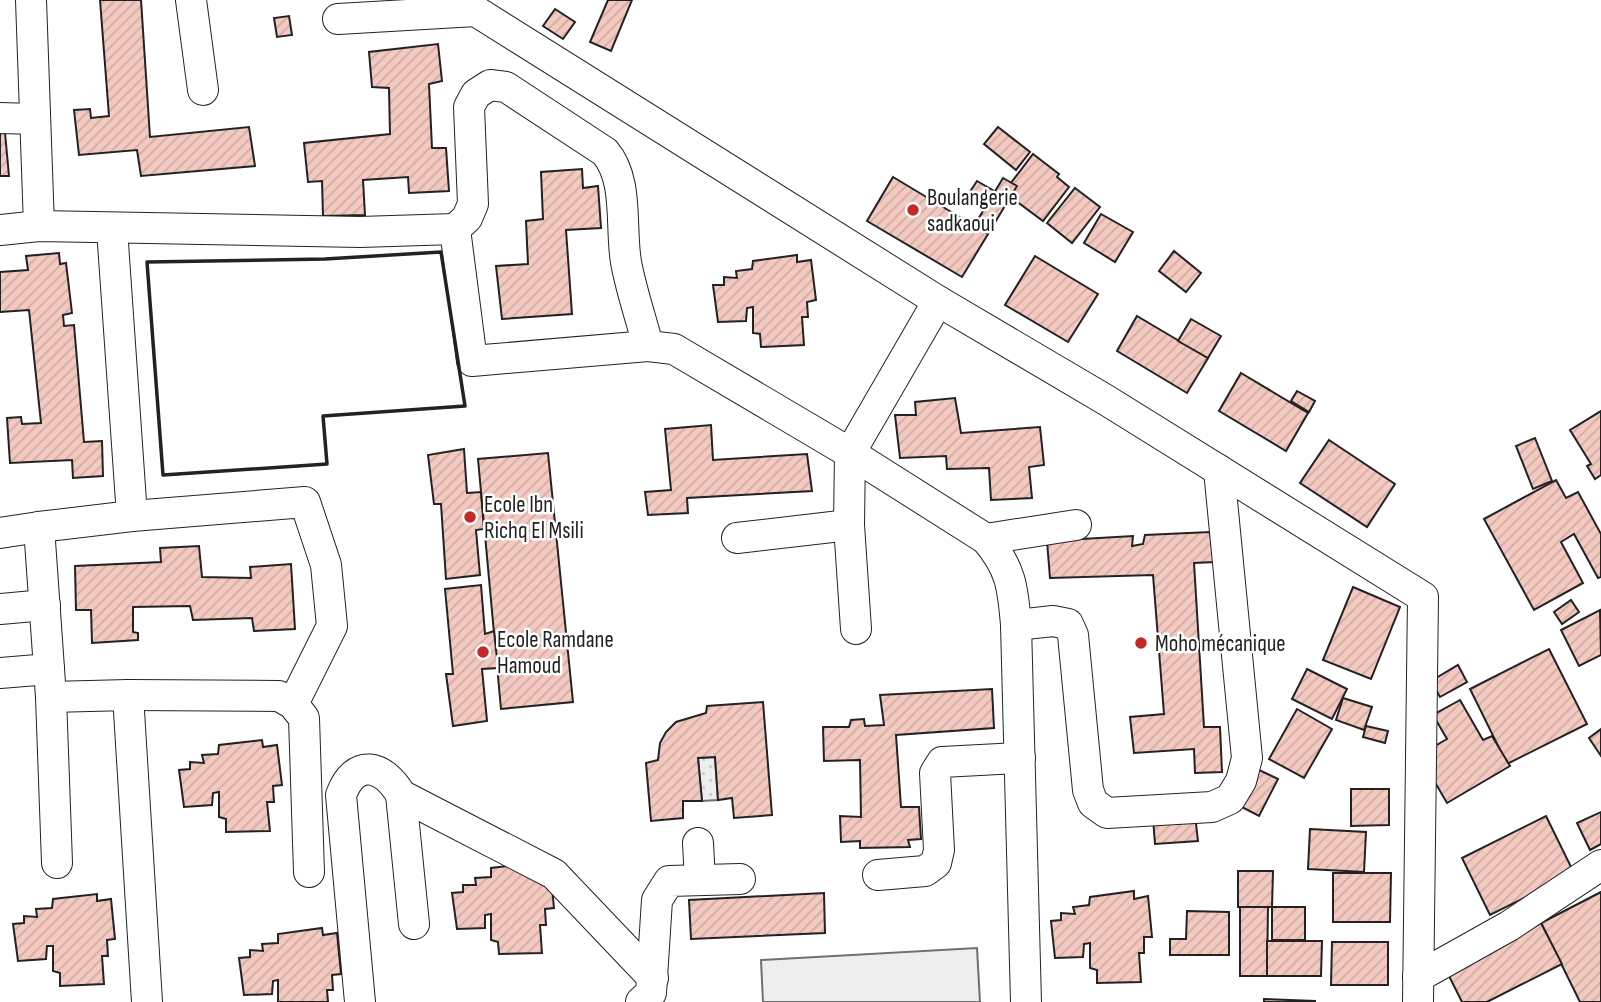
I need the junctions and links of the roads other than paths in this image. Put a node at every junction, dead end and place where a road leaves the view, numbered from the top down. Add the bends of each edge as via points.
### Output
1 (31, 0) edge
2 (191, 0) edge
3 (467, 6) edge
4 (338, 19) dead end
5 (203, 90) dead end
6 (0, 118) edge
7 (35, 118) junction
8 (39, 226) junction
9 (112, 229) junction
10 (455, 229) junction
11 (0, 230) edge
12 (938, 301) junction
13 (648, 345) junction
14 (850, 453) junction
15 (1219, 470) junction
16 (132, 516) junction
17 (849, 525) junction
18 (1076, 526) dead end
19 (39, 527) junction
20 (0, 533) edge
21 (737, 538) dead end
22 (986, 539) junction
23 (45, 605) junction
24 (0, 609) edge
25 (1016, 625) junction
26 (856, 629) dead end
27 (0, 673) edge
28 (50, 683) junction
29 (128, 695) junction
30 (293, 704) junction
31 (1020, 758) junction
32 (401, 795) junction
33 (698, 843) dead end
34 (57, 863) dead end
35 (1601, 865) edge
36 (309, 872) dead end
37 (878, 875) dead end
38 (740, 879) dead end
39 (700, 880) junction
40 (414, 924) dead end
41 (1418, 989) edge
42 (652, 994) edge
43 (147, 1002) edge
44 (360, 1002) edge
45 (1026, 1002) edge

1 - 7 street
2 - 5 street
3 - 4 street
3 - 12 street
6 - 7 street
7 - 8 street
8 - 9 street
8 - 11 street
9 - 10 street
9 - 16 street
10 - 13 street via 471,361
10 - 13 street via 473,204 469,107 476,94 490,85 506,87 613,161 626,261
12 - 14 street
12 - 15 street
13 - 14 street via 674,349 698,361
14 - 17 street
14 - 22 street
15 - 25 street via 1247,758 1230,799 1212,807 1107,814 1093,803 1073,635 1068,624 1053,621
15 - 41 street via 1423,597
16 - 19 street
16 - 30 street via 305,502 326,565 332,626
17 - 21 street
17 - 26 street
18 - 22 street
19 - 20 street
19 - 23 street
22 - 25 street via 1002,558 1013,584
23 - 24 street
23 - 28 street
25 - 31 street
27 - 28 street
28 - 29 street
28 - 34 street
29 - 30 street via 279,696
29 - 43 street
30 - 36 street via 304,718
31 - 37 street via 942,762 935,773 936,863 925,871
31 - 45 street
32 - 40 street
32 - 42 street via 554,874
32 - 44 street via 391,779 368,769 361,769 346,782 341,795
33 - 39 street
35 - 41 street
38 - 39 street
39 - 42 street via 669,881 657,900

